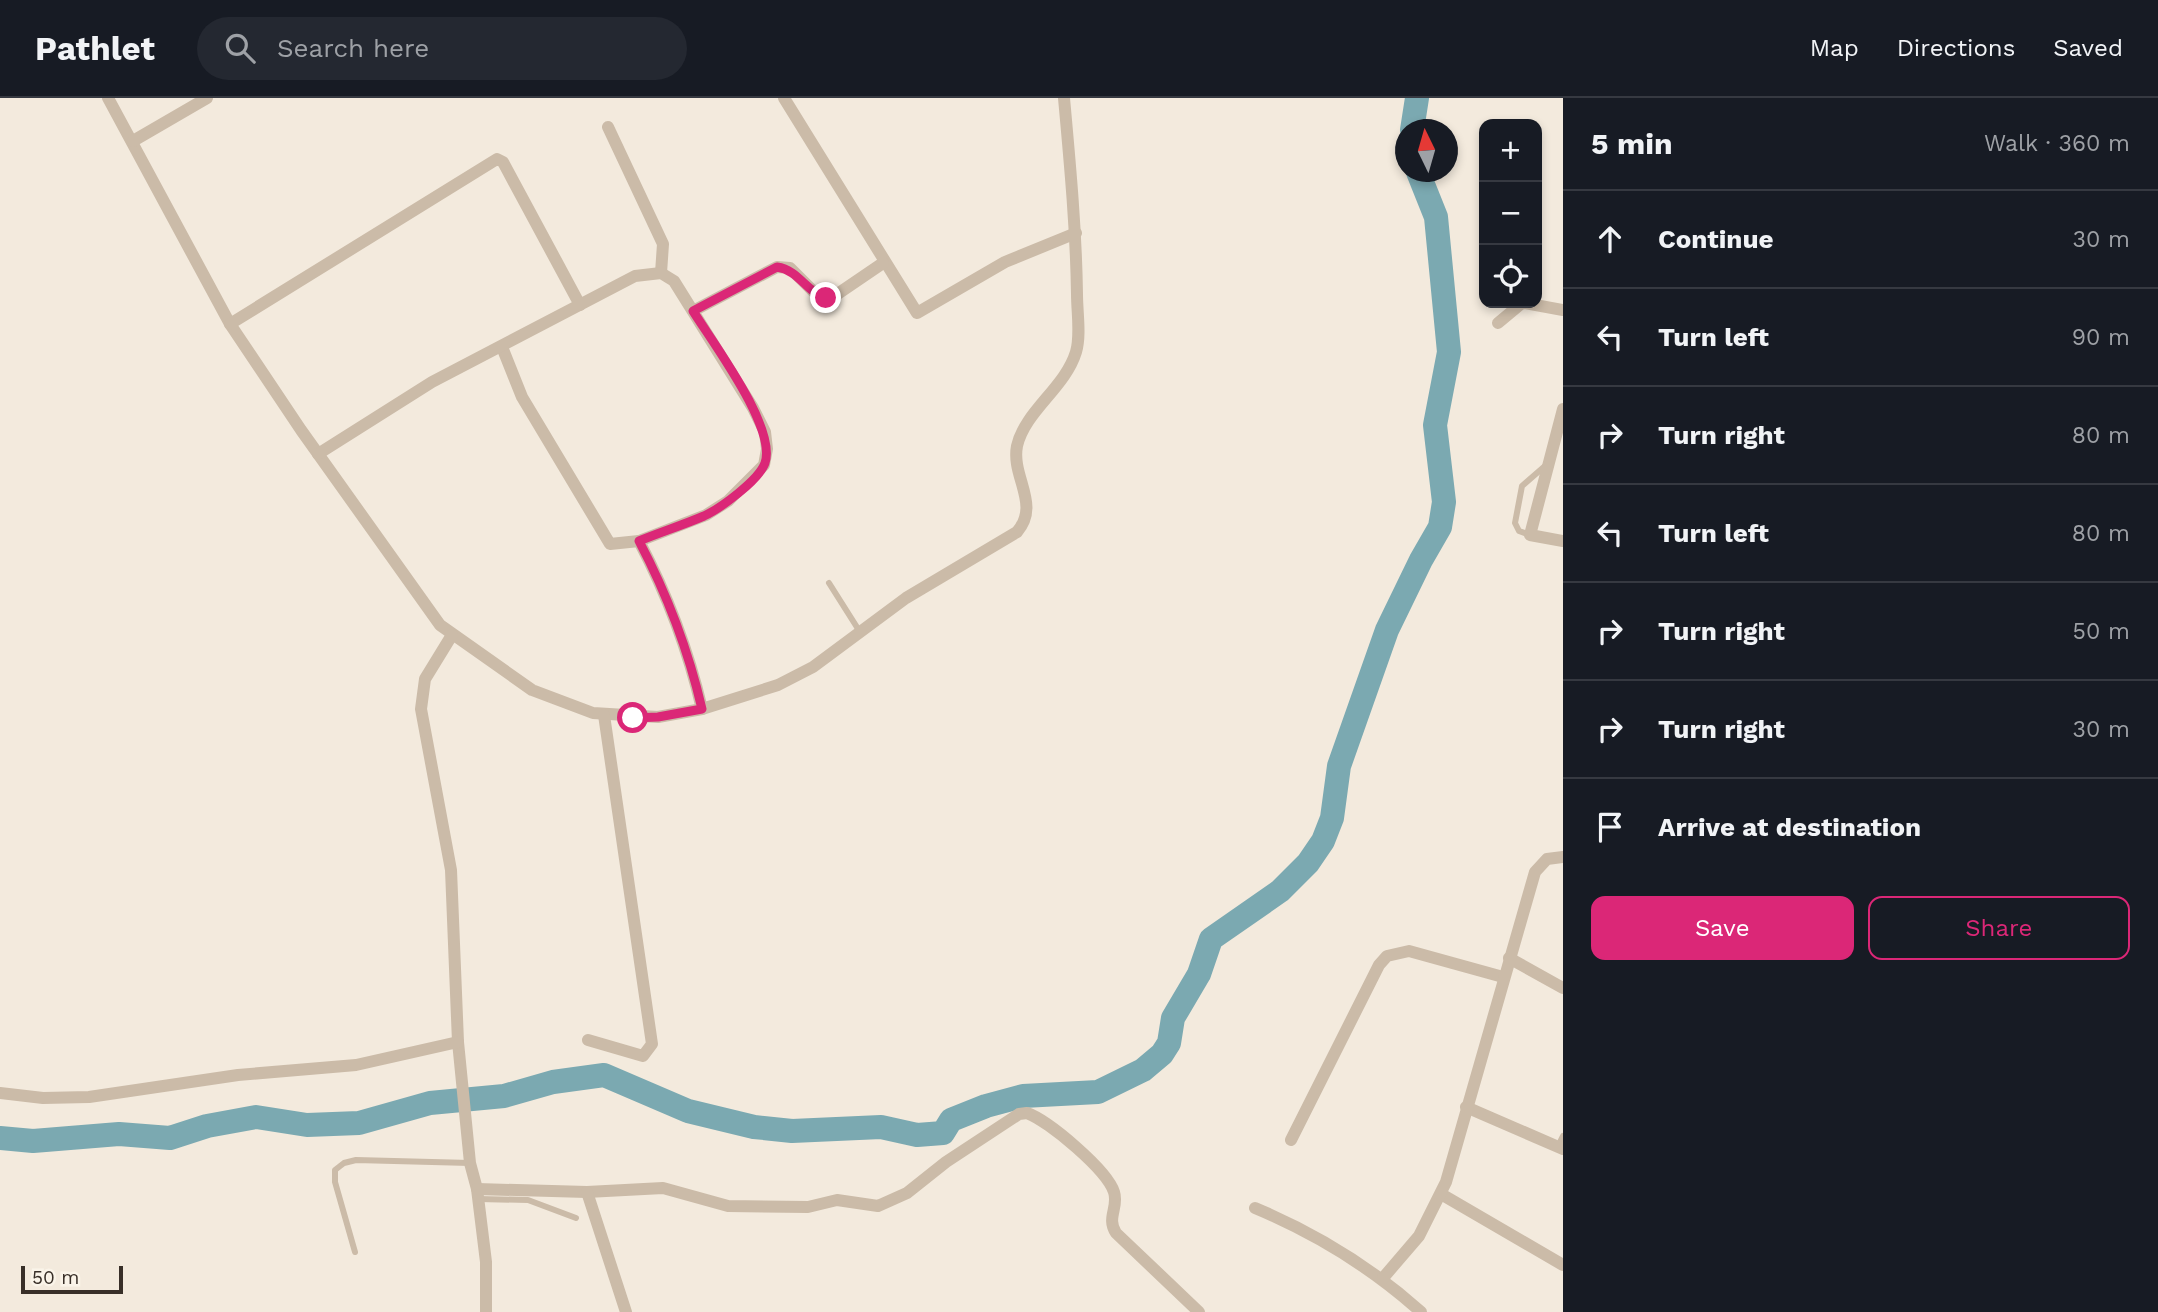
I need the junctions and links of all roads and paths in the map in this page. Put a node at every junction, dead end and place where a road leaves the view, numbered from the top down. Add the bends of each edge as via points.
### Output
1 (108, 98) edge
2 (207, 98) edge
3 (784, 98) edge
4 (1064, 98) edge
5 (608, 127) dead end
6 (133, 141) junction
7 (1076, 233) junction
8 (884, 263) junction
9 (661, 273) junction
10 (580, 305) junction
11 (1542, 306) edge
12 (1517, 308) edge
13 (1563, 310) edge
14 (693, 311) junction
15 (1498, 323) dead end
16 (230, 324) junction
17 (502, 347) junction
18 (1563, 409) edge
19 (318, 454) junction
20 (1549, 462) junction
21 (1530, 535) junction
22 (639, 541) junction
23 (1563, 541) edge
24 (829, 583) dead end
25 (860, 632) junction
26 (452, 635) junction
27 (702, 709) junction
28 (604, 715) junction
29 (1563, 857) edge
30 (1509, 958) junction
31 (1503, 977) junction
32 (1563, 988) edge
33 (588, 1040) dead end
34 (458, 1042) junction
35 (0, 1093) edge
36 (1466, 1107) junction
37 (1291, 1140) dead end
38 (1561, 1143) edge
39 (470, 1163) junction
40 (587, 1192) junction
41 (478, 1194) junction
42 (1441, 1194) junction
43 (1255, 1208) dead end
44 (576, 1218) dead end
45 (355, 1252) dead end
46 (1563, 1265) edge
47 (1383, 1278) junction
48 (486, 1312) edge
49 (625, 1312) edge
50 (1199, 1312) edge
51 (1421, 1312) edge

1 - 6 street
2 - 6 street
3 - 8 street
4 - 7 street
5 - 9 street via 663,244
6 - 16 street
7 - 8 street via 1005,262 917,313
7 - 25 street via 1076,351 1060,381 1020,434 1016,451 1028,505 1026,522
8 - 14 street via 826,298 790,268 777,267
9 - 10 street via 635,276
9 - 14 street via 674,281
10 - 16 street via 503,162 497,159
10 - 17 street
11 - 13 street
12 - 15 street
14 - 22 street via 765,432 764,465 728,501 706,515
16 - 19 street
17 - 19 street via 432,382
17 - 22 street via 522,397 610,544
18 - 20 street
19 - 26 street via 440,625
20 - 21 street
20 - 21 lane via 1522,486 1516,523 1519,531
21 - 23 street
22 - 27 street via 675,617
24 - 25 lane
25 - 27 street via 813,667 778,685
26 - 28 street via 532,690
26 - 34 street via 425,679 421,709 451,870
27 - 28 street via 658,717
28 - 33 street via 652,1044 643,1056
29 - 30 street via 1547,859 1535,872
30 - 31 street
30 - 32 street
31 - 36 street
31 - 37 street via 1409,951 1387,956
34 - 35 street via 356,1065 238,1075 89,1097
34 - 39 street
36 - 38 street
36 - 42 street
39 - 41 street
39 - 45 lane via 344,1163 335,1170 335,1182
40 - 41 street
40 - 49 street
40 - 50 street via 671,1189 708,1203 777,1209 837,1200 878,1206 907,1194 946,1162 1027,1113 1065,1136 1107,1181 1115,1196 1110,1223 1116,1233
41 - 44 lane via 528,1200
41 - 48 street
42 - 46 street
42 - 47 street via 1419,1236
43 - 47 street via 1309,1230
47 - 51 street

